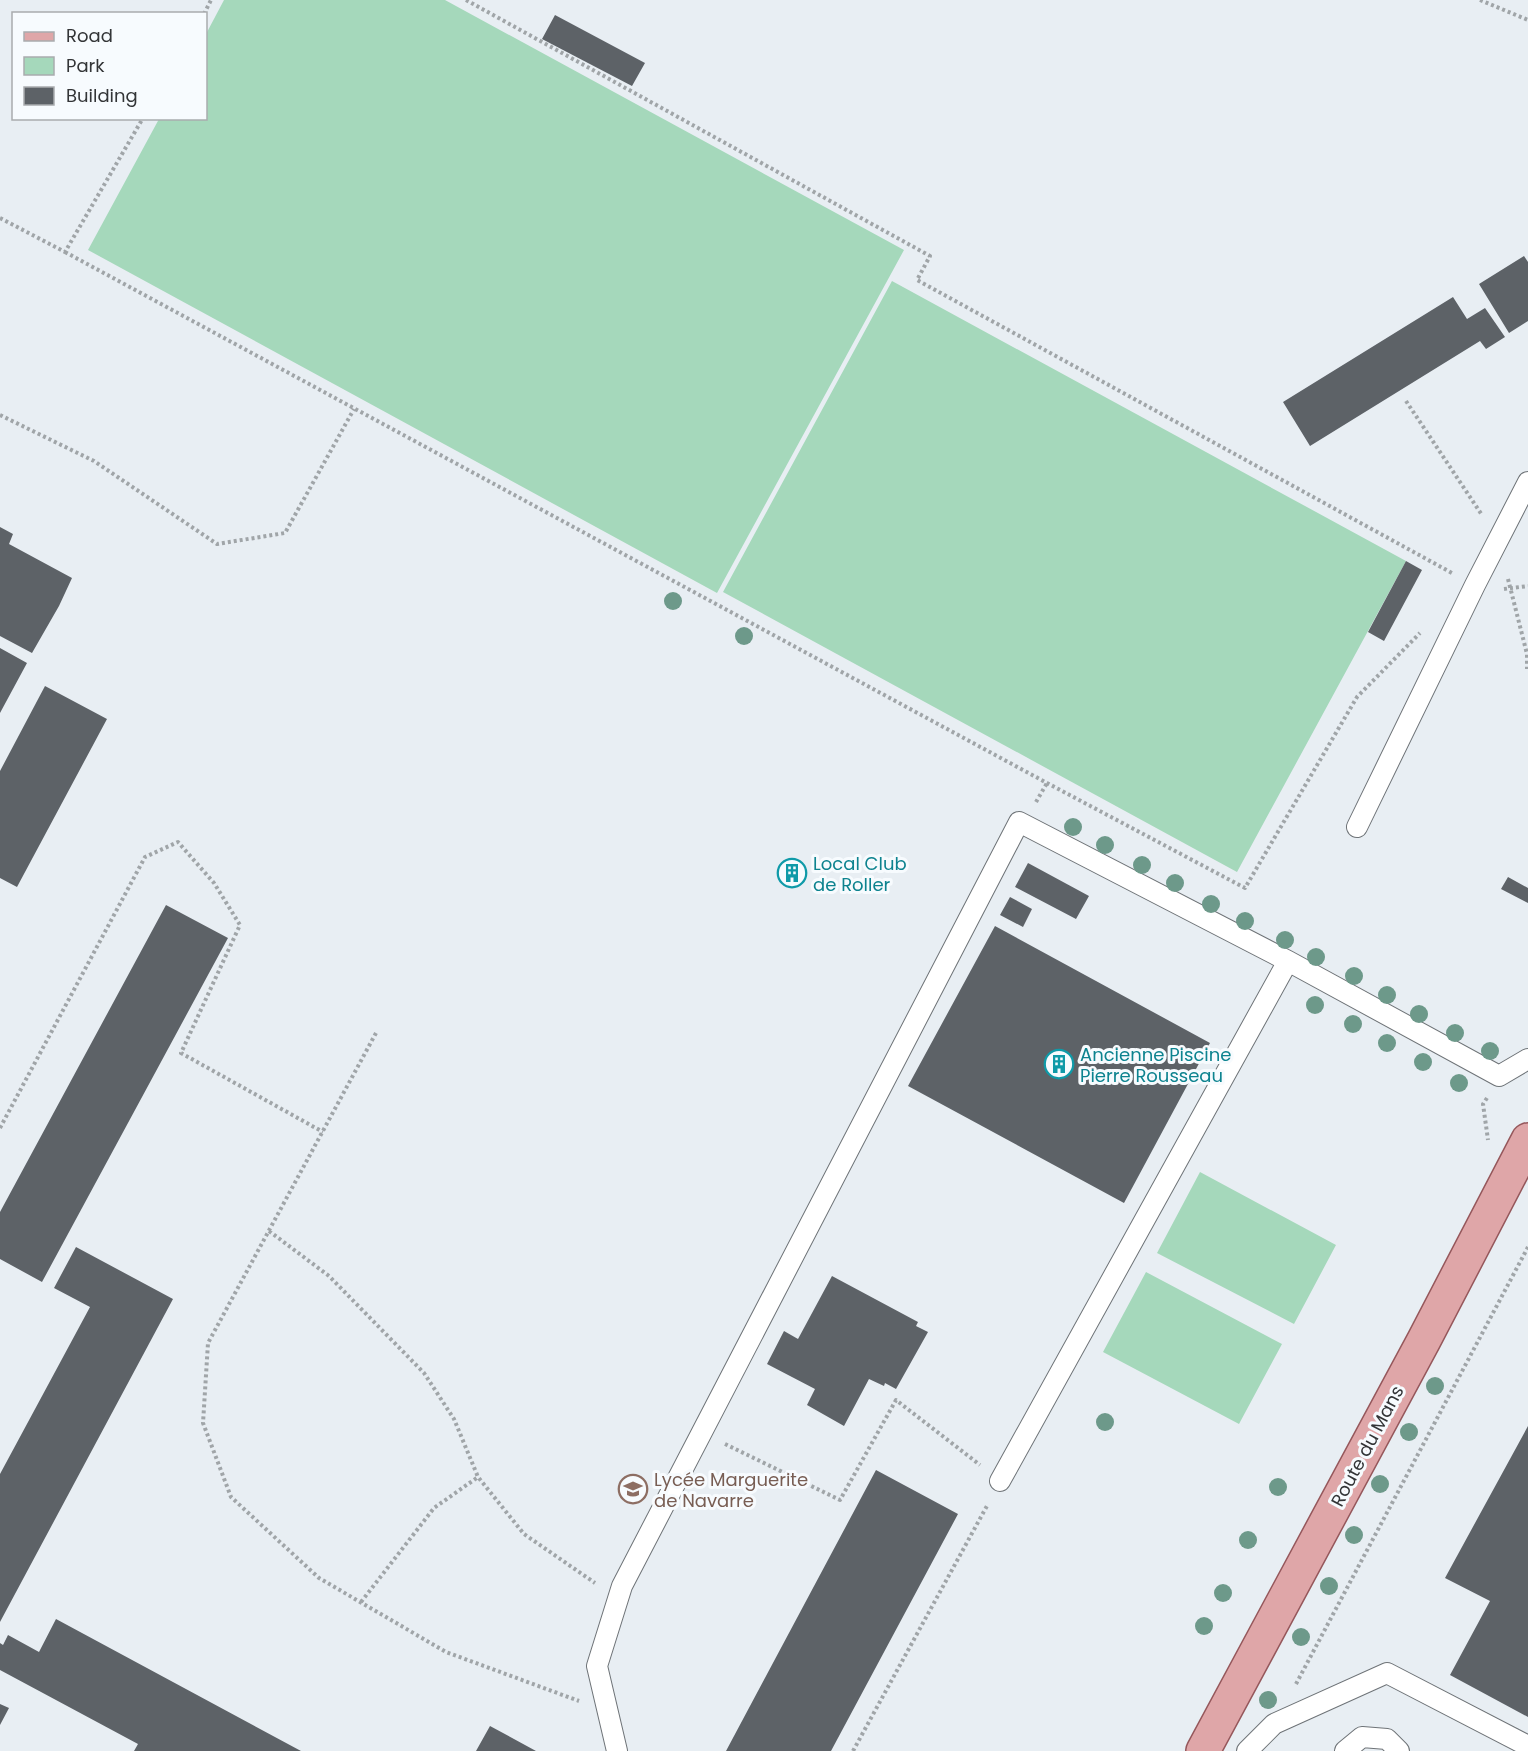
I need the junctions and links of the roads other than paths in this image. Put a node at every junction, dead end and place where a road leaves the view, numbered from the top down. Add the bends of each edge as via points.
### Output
1 (1528, 482) edge
2 (1357, 827) dead end
3 (1288, 961) junction
4 (1528, 1059) edge
5 (1528, 1140) edge
6 (1000, 1481) road end
7 (1528, 1746) edge
8 (617, 1751) edge
9 (1203, 1751) edge
10 (1247, 1751) edge
11 (1346, 1751) edge
12 (1399, 1751) edge

1 - 2 lane
3 - 4 lane via 1499,1076
3 - 6 lane
3 - 8 lane via 1019,822 622,1586 597,1666
5 - 9 main road, Route du Mans
7 - 10 lane via 1387,1673 1274,1724
11 - 12 lane via 1362,1737 1387,1739

